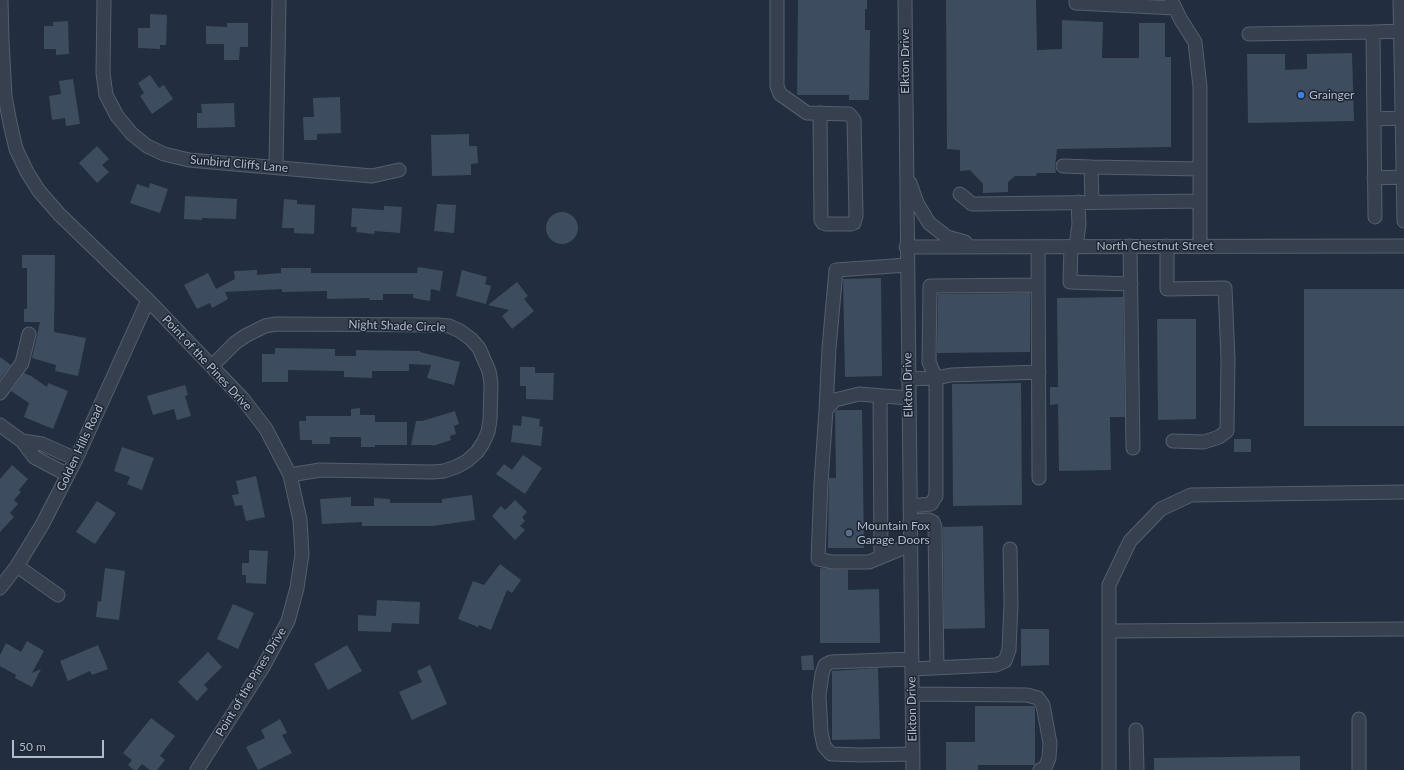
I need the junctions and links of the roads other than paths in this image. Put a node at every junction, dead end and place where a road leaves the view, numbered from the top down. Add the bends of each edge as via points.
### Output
1 (1, 0) edge
2 (104, 0) edge
3 (279, 0) edge
4 (777, 0) edge
5 (905, 0) edge
6 (1076, 0) edge
7 (1400, 0) edge
8 (1173, 4) edge
9 (1402, 31) edge
10 (1373, 32) junction
11 (1249, 34) dead end
12 (820, 113) junction
13 (1374, 119) junction
14 (1403, 125) edge
15 (906, 161) junction
16 (1063, 166) dead end
17 (1091, 166) junction
18 (276, 167) junction
19 (1200, 169) junction
20 (399, 170) dead end
21 (1403, 177) edge
22 (1374, 178) junction
23 (960, 194) dead end
24 (1200, 201) junction
25 (1078, 202) junction
26 (1092, 202) junction
27 (1375, 217) dead end
28 (1404, 221) edge
29 (1074, 246) junction
30 (1130, 246) junction
31 (1167, 246) junction
32 (1200, 246) junction
33 (1404, 246) edge
34 (906, 247) junction
35 (991, 247) junction
36 (1038, 247) junction
37 (907, 265) junction
38 (1131, 284) junction
39 (1038, 285) junction
40 (148, 300) junction
41 (29, 334) dead end
42 (212, 366) junction
43 (1039, 372) junction
44 (936, 378) junction
45 (908, 379) junction
46 (0, 393) edge
47 (880, 396) junction
48 (908, 398) junction
49 (826, 410) junction
50 (0, 425) edge
51 (22, 441) junction
52 (1173, 441) dead end
53 (1133, 448) dead end
54 (76, 459) junction
55 (68, 475) junction
56 (290, 475) junction
57 (1039, 478) dead end
58 (1404, 492) edge
59 (910, 506) junction
60 (910, 521) junction
61 (910, 545) junction
62 (1010, 549) dead end
63 (881, 557) junction
64 (17, 566) junction
65 (0, 588) edge
66 (58, 594) dead end
67 (1404, 629) edge
68 (1109, 631) junction
69 (912, 664) junction
70 (938, 668) junction
71 (912, 694) junction
72 (1359, 720) dead end
73 (1136, 730) dead end
74 (913, 754) junction
75 (197, 770) edge
76 (913, 770) edge
77 (1040, 770) edge
78 (1108, 770) edge
79 (1137, 770) edge
80 (1358, 770) edge

1 - 40 street, Point of the Pines Drive via 5,96 16,149 27,172 59,214
2 - 18 street, Sunbird Cliffs Lane via 103,73 106,95 117,116 132,134 147,146 164,154 189,160
3 - 18 street
4 - 12 street via 777,86 780,94 802,111
5 - 15 street, Elkton Drive
6 - 8 street
7 - 9 street
8 - 19 street via 1195,42 1200,86
9 - 10 street
9 - 14 street
10 - 11 street
10 - 13 street
12 - 12 street via 849,114 854,120 854,223 826,224 821,220
13 - 14 street
13 - 22 street
14 - 21 street
15 - 34 street, Elkton Drive
15 - 35 street via 912,191 929,223 947,237
16 - 17 street
17 - 19 street
17 - 26 street
18 - 20 street, Sunbird Cliffs Lane via 372,176
19 - 24 street
21 - 22 street
21 - 28 street
22 - 27 street
23 - 25 street via 972,204
24 - 26 street
24 - 32 street
25 - 26 street
25 - 29 street
29 - 30 street, North Chestnut Street
29 - 36 street, North Chestnut Street
29 - 38 street via 1070,282
30 - 31 street, North Chestnut Street
30 - 38 street
31 - 32 street, North Chestnut Street
31 - 52 street via 1167,289 1225,288 1228,360 1227,431 1204,442
32 - 33 street, North Chestnut Street
34 - 35 street, North Chestnut Street
34 - 37 street, Elkton Drive
35 - 36 street, North Chestnut Street
36 - 39 street
37 - 45 street, Elkton Drive
37 - 49 street via 836,270
38 - 53 street
39 - 43 street
39 - 44 street via 930,286 929,362
40 - 42 street, Point of the Pines Drive
40 - 54 street, Golden Hills Road
41 - 46 street via 22,363
42 - 56 street, Point of the Pines Drive via 243,399 266,429
42 - 56 street, Night Shade Circle via 245,336 265,326 276,324 449,326 471,339 479,348 491,383 490,420 483,443 467,461 444,471 432,472 320,470
43 - 44 street via 951,375
43 - 57 street
44 - 45 street
44 - 59 street via 936,496 931,504
45 - 48 street, Elkton Drive
47 - 48 street
47 - 49 street via 859,394 835,400
47 - 63 street
48 - 59 street, Elkton Drive
49 - 63 street via 818,559 832,562 869,562
50 - 51 street
51 - 54 street via 42,444
51 - 55 street via 34,457
54 - 55 street, Golden Hills Road
55 - 64 street, Golden Hills Road
56 - 75 street, Point of the Pines Drive via 300,520 302,554 297,588 288,621 263,667
58 - 68 street via 1191,495 1173,503 1161,509 1130,541 1109,584
59 - 60 street, Elkton Drive
60 - 61 street, Elkton Drive
60 - 70 street via 929,520 936,527
61 - 63 street
61 - 69 street, Elkton Drive
62 - 70 street via 1009,650 1005,661 996,665
64 - 65 street, Golden Hills Road
64 - 66 street
67 - 68 street
68 - 78 street
69 - 70 street
69 - 71 street, Elkton Drive
69 - 74 street via 831,662 825,665 819,696 821,732 824,746 831,754
71 - 74 street, Elkton Drive
71 - 77 street via 1026,695 1038,698 1043,705 1050,743 1050,758 1045,768
72 - 80 street
73 - 79 street
74 - 76 street, Elkton Drive

